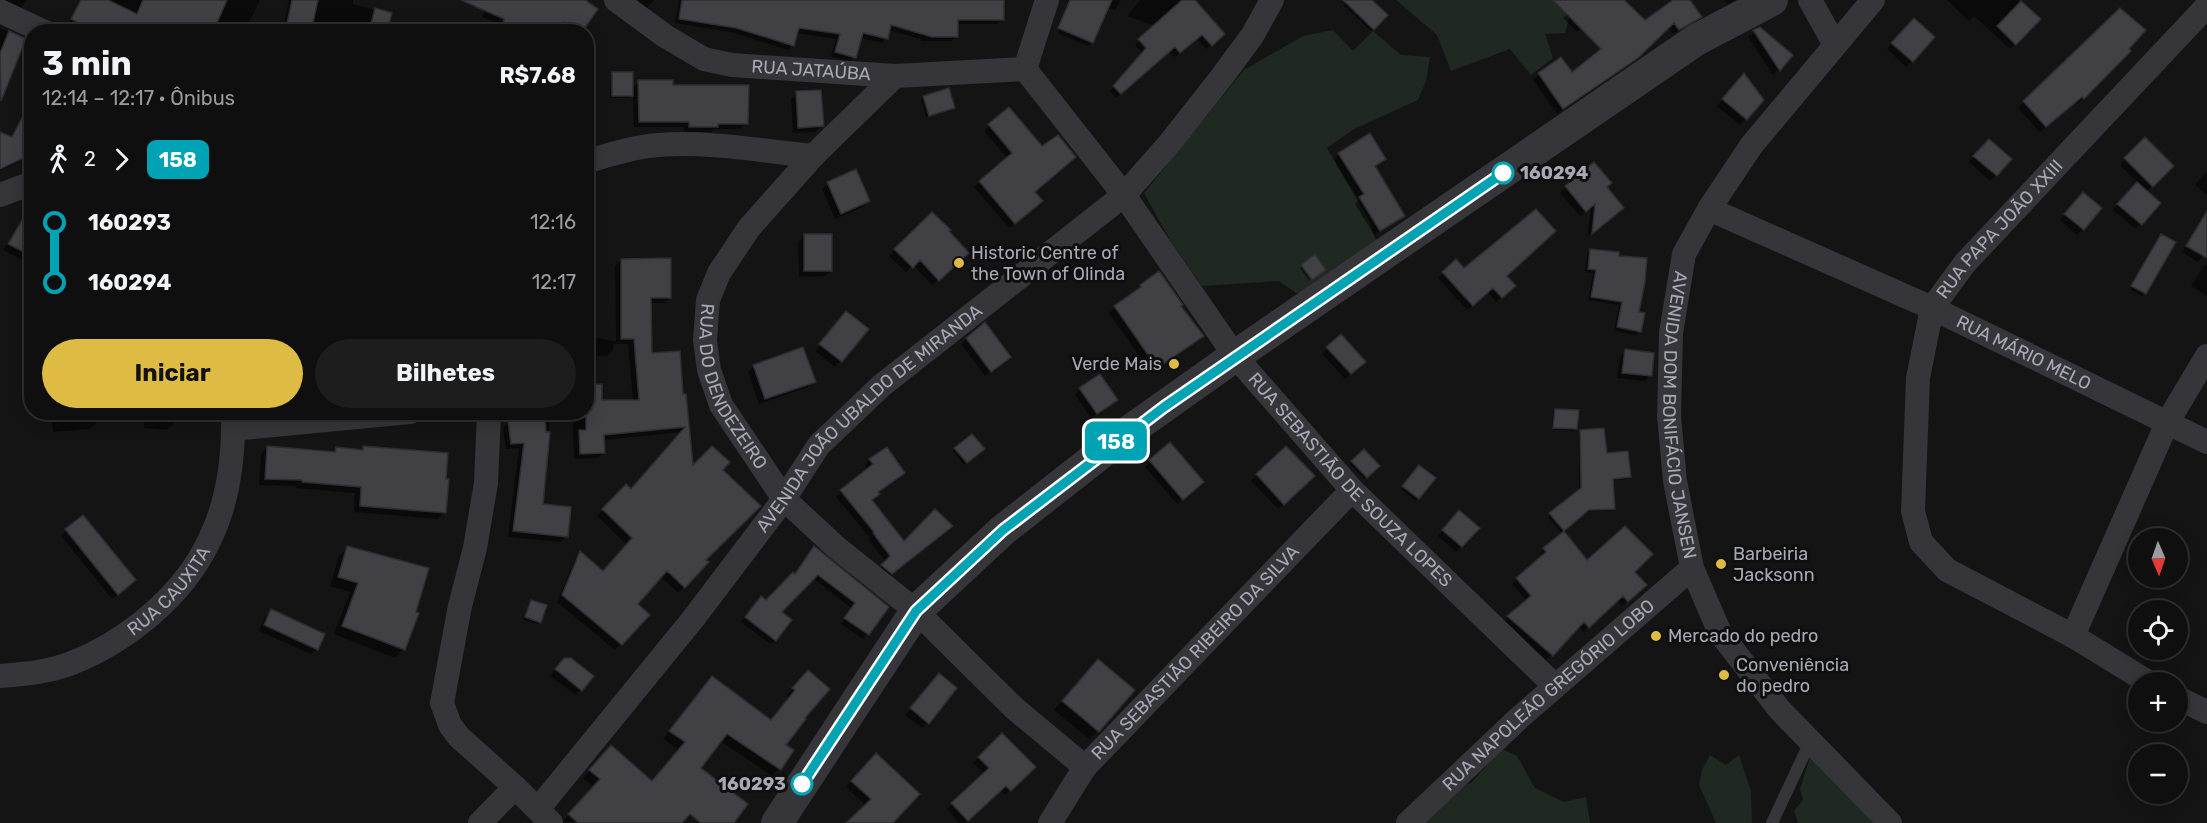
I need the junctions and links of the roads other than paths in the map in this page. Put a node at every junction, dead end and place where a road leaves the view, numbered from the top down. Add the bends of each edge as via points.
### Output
1 (616, 0) edge
2 (1047, 0) edge
3 (1272, 0) edge
4 (1772, 0) edge
5 (1810, 0) edge
6 (1873, 0) edge
7 (2207, 6) edge
8 (0, 11) edge
9 (28, 24) edge
10 (1835, 45) junction
11 (1025, 69) junction
12 (895, 76) junction
13 (813, 156) junction
14 (594, 159) edge
15 (24, 186) edge
16 (0, 195) edge
17 (1124, 195) junction
18 (1709, 209) junction
19 (1932, 308) junction
20 (1235, 356) junction
21 (2207, 356) edge
22 (253, 420) edge
23 (489, 420) edge
24 (233, 421) edge
25 (2167, 423) junction
26 (2207, 442) edge
27 (1352, 490) junction
28 (784, 499) junction
29 (1692, 568) junction
30 (916, 611) junction
31 (2073, 636) junction
32 (2132, 672) edge
33 (0, 676) edge
34 (1556, 686) junction
35 (2188, 703) edge
36 (2207, 712) edge
37 (1810, 742) junction
38 (1085, 767) junction
39 (515, 787) junction
40 (544, 816) edge
41 (480, 823) edge
42 (777, 823) edge
43 (1050, 823) edge
44 (1408, 823) edge
45 (1772, 823) edge
46 (1890, 823) edge

1 - 12 street, RUA JATAÚBA via 704,59 763,68
2 - 11 street
3 - 17 street, AVENIDA JOÃO UBALDO DE MIRANDA via 1221,78
4 - 20 street via 1696,40
5 - 10 street
6 - 10 street, AVENIDA DOM BONIFÁCIO JANSEN
7 - 19 street, RUA PAPA JOÃO XXIII via 1965,263
8 - 9 street
10 - 18 street, AVENIDA DOM BONIFÁCIO JANSEN via 1751,146
11 - 12 street, RUA JATAÚBA
11 - 17 street, RUA SEBASTIÃO DE SOUZA LOPES
12 - 13 street, RUA DO DENDEZEIRO
13 - 14 street via 693,144 647,147
13 - 28 street, RUA DO DENDEZEIRO via 749,228 718,273 708,300 705,340 709,369 721,405
15 - 16 street
17 - 20 street, RUA SEBASTIÃO DE SOUZA LOPES
17 - 28 street, AVENIDA JOÃO UBALDO DE MIRANDA via 881,386 819,445
18 - 19 street, RUA MÁRIO MELO
18 - 29 street, AVENIDA DOM BONIFÁCIO JANSEN via 1684,254 1671,333 1669,416 1674,481
19 - 25 street, RUA MÁRIO MELO
19 - 31 street, RUA PAPA JOÃO XXIII via 1918,378 1913,511 1921,542 1947,570
20 - 27 street, RUA SEBASTIÃO DE SOUZA LOPES
20 - 30 street via 1128,432 1003,530
21 - 25 street
22 - 24 street
23 - 39 street via 486,483 442,703 459,737
24 - 33 street, RUA CAUXITA via 229,478 221,511 195,566 174,591 138,625 71,663
25 - 26 street, RUA MÁRIO MELO
25 - 31 street
27 - 34 street, RUA SEBASTIÃO DE SOUZA LOPES
27 - 38 street, RUA SEBASTIÃO RIBEIRO DA SILVA
28 - 30 street, RUA DO DENDEZEIRO
28 - 40 street, AVENIDA JOÃO UBALDO DE MIRANDA
29 - 34 street, RUA NAPOLEÃO GREGÓRIO LOBO
29 - 37 street, AVENIDA DOM BONIFÁCIO JANSEN via 1720,633
30 - 38 street, RUA DO DENDEZEIRO via 1014,708
30 - 42 street
31 - 32 street, RUA PAPA JOÃO XXIII
34 - 44 street, RUA NAPOLEÃO GREGÓRIO LOBO
35 - 36 street
37 - 45 lane
37 - 46 street, AVENIDA DOM BONIFÁCIO JANSEN
38 - 43 street, RUA SEBASTIÃO RIBEIRO DA SILVA
39 - 40 street
39 - 41 street

